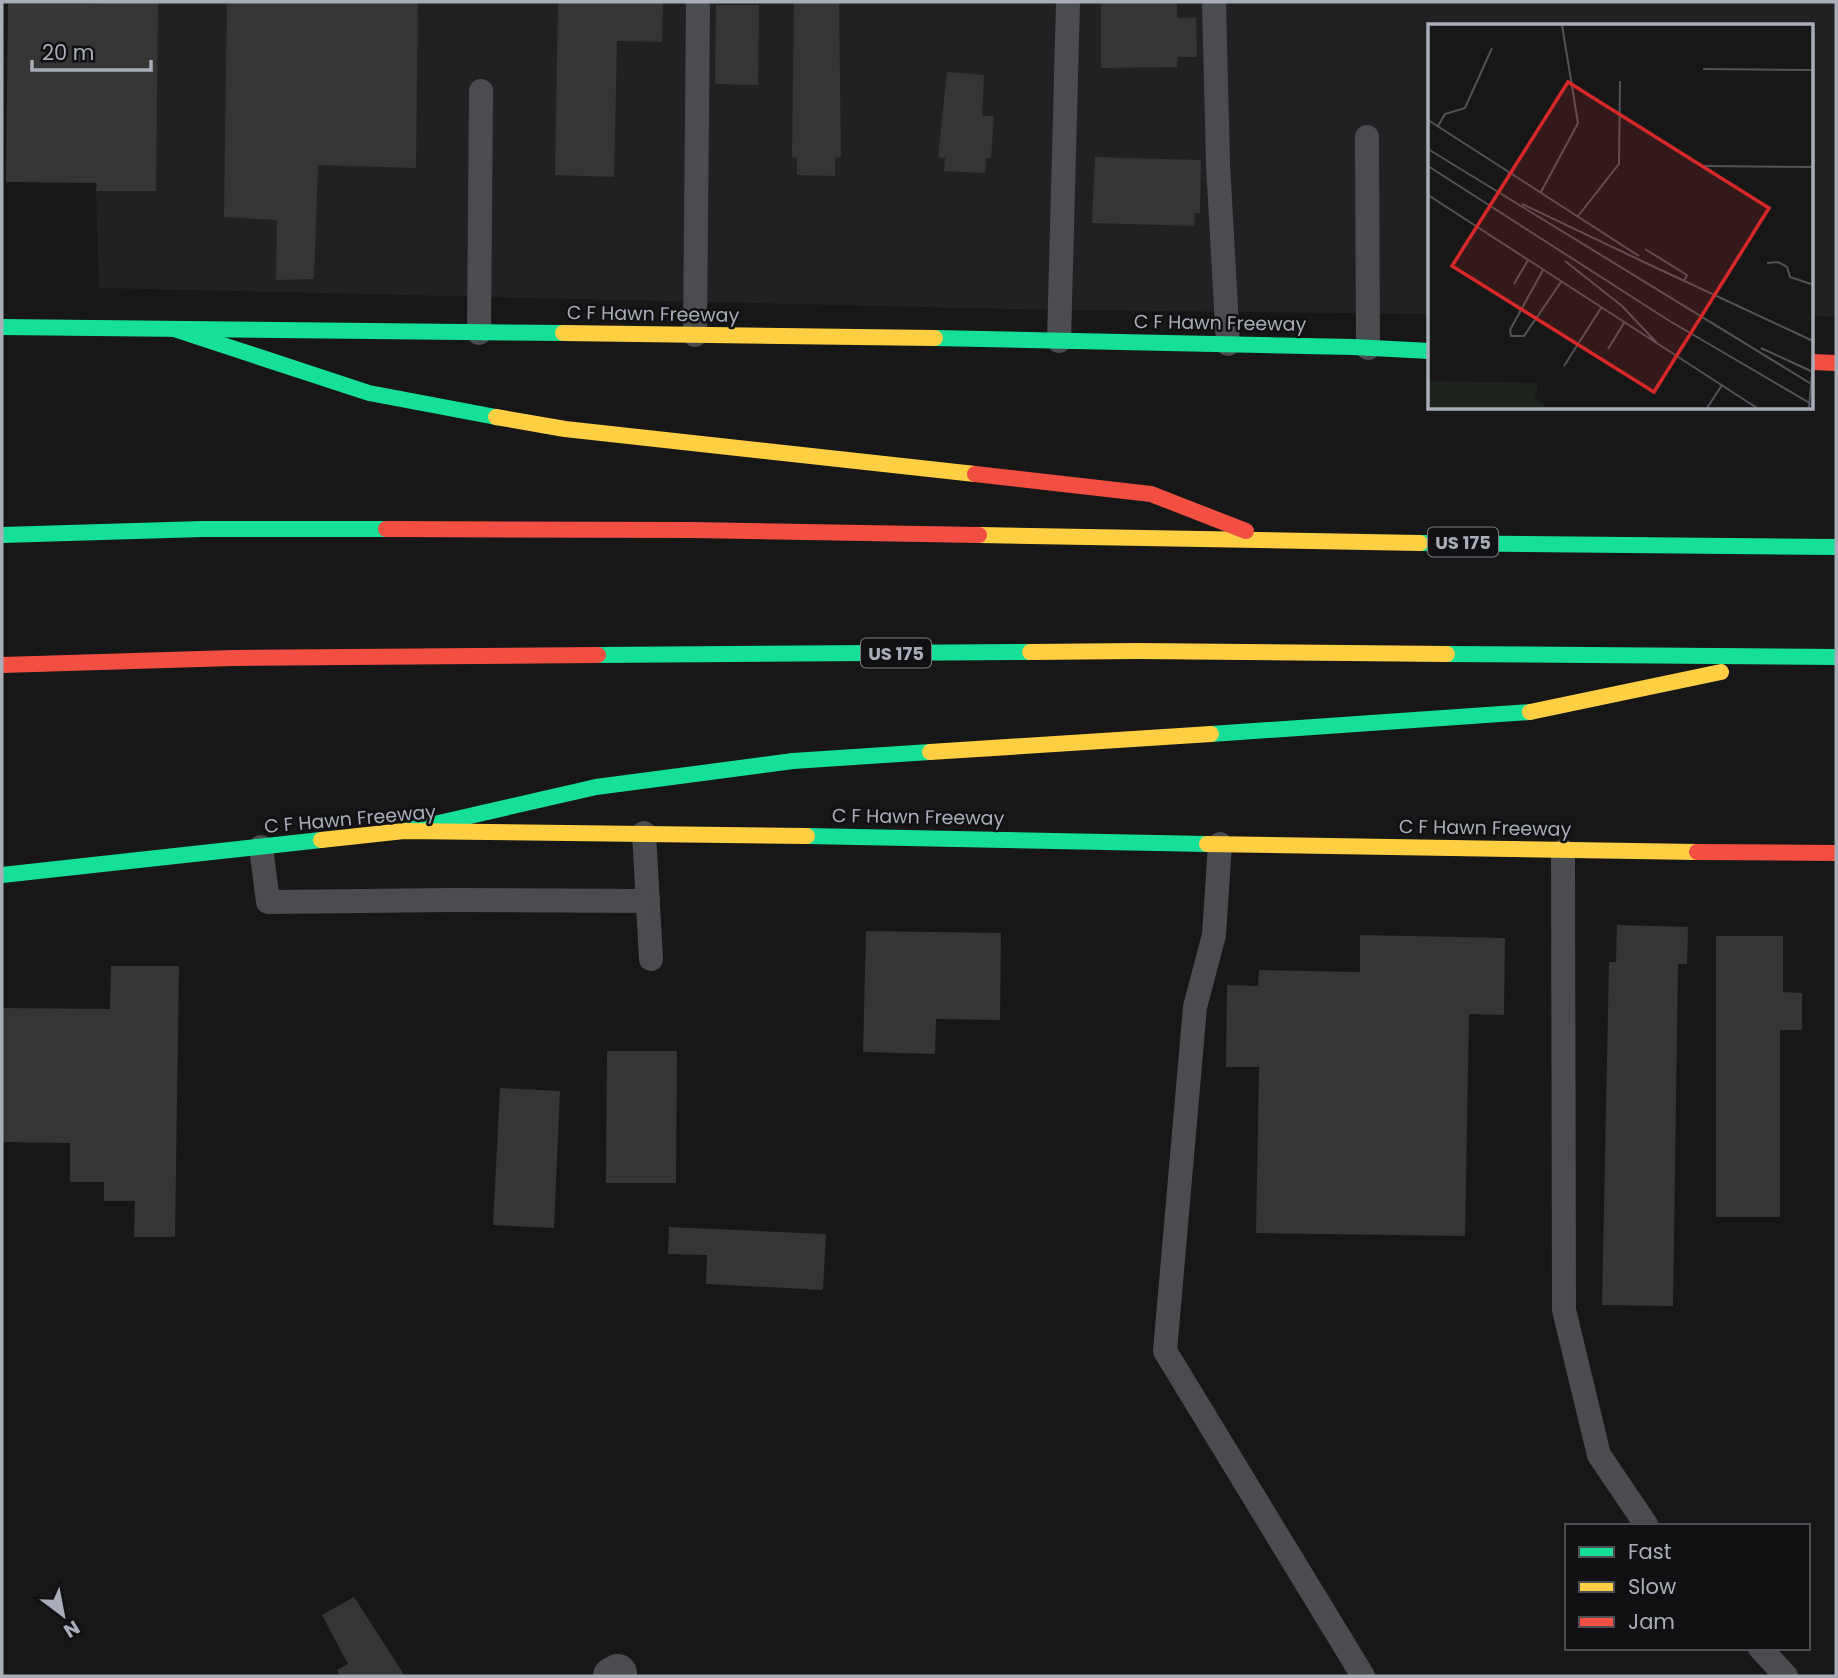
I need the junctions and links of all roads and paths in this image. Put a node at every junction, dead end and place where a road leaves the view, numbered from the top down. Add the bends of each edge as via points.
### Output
1 (698, 2) edge
2 (1068, 2) edge
3 (1214, 2) edge
4 (481, 91) dead end
5 (1367, 136) dead end
6 (2, 327) edge
7 (174, 329) junction
8 (479, 333) junction
9 (695, 335) junction
10 (1059, 341) junction
11 (1228, 344) junction
12 (1368, 348) junction
13 (1428, 351) edge
14 (1814, 362) edge
15 (1836, 363) edge
16 (2, 535) edge
17 (1271, 541) junction
18 (1836, 547) edge
19 (1791, 656) junction
20 (1836, 657) edge
21 (2, 665) edge
22 (404, 831) junction
23 (644, 834) junction
24 (1220, 844) junction
25 (261, 847) junction
26 (1563, 851) junction
27 (1836, 853) edge
28 (2, 875) edge
29 (648, 901) junction
30 (651, 959) dead end
31 (1646, 1524) edge
32 (1762, 1650) edge
33 (1363, 1676) edge
34 (1786, 1676) edge

1 - 9 lane
2 - 10 lane
3 - 11 lane
4 - 8 lane
5 - 12 lane
6 - 7 main road, C F Hawn Freeway
7 - 8 main road, C F Hawn Freeway
7 - 17 main road via 369,393 565,429 1151,494
8 - 9 main road, C F Hawn Freeway
9 - 10 main road, C F Hawn Freeway
10 - 11 main road, C F Hawn Freeway
11 - 12 main road, C F Hawn Freeway
12 - 13 main road, C F Hawn Freeway
14 - 15 main road
16 - 17 main road, US 175 via 202,529 692,530
17 - 18 main road, US 175
19 - 20 main road, US 175
19 - 21 main road, US 175 via 1124,652 261,658
19 - 22 main road via 1523,714 793,761 596,787
22 - 23 main road, C F Hawn Freeway
22 - 25 main road, C F Hawn Freeway
23 - 24 main road, C F Hawn Freeway
23 - 29 lane
24 - 26 main road, C F Hawn Freeway
24 - 33 lane via 1214,934 1195,1007 1165,1351
25 - 28 main road, C F Hawn Freeway
25 - 29 lane via 268,902
26 - 27 main road, C F Hawn Freeway
26 - 31 lane via 1564,1310 1599,1455
29 - 30 lane
32 - 34 lane

